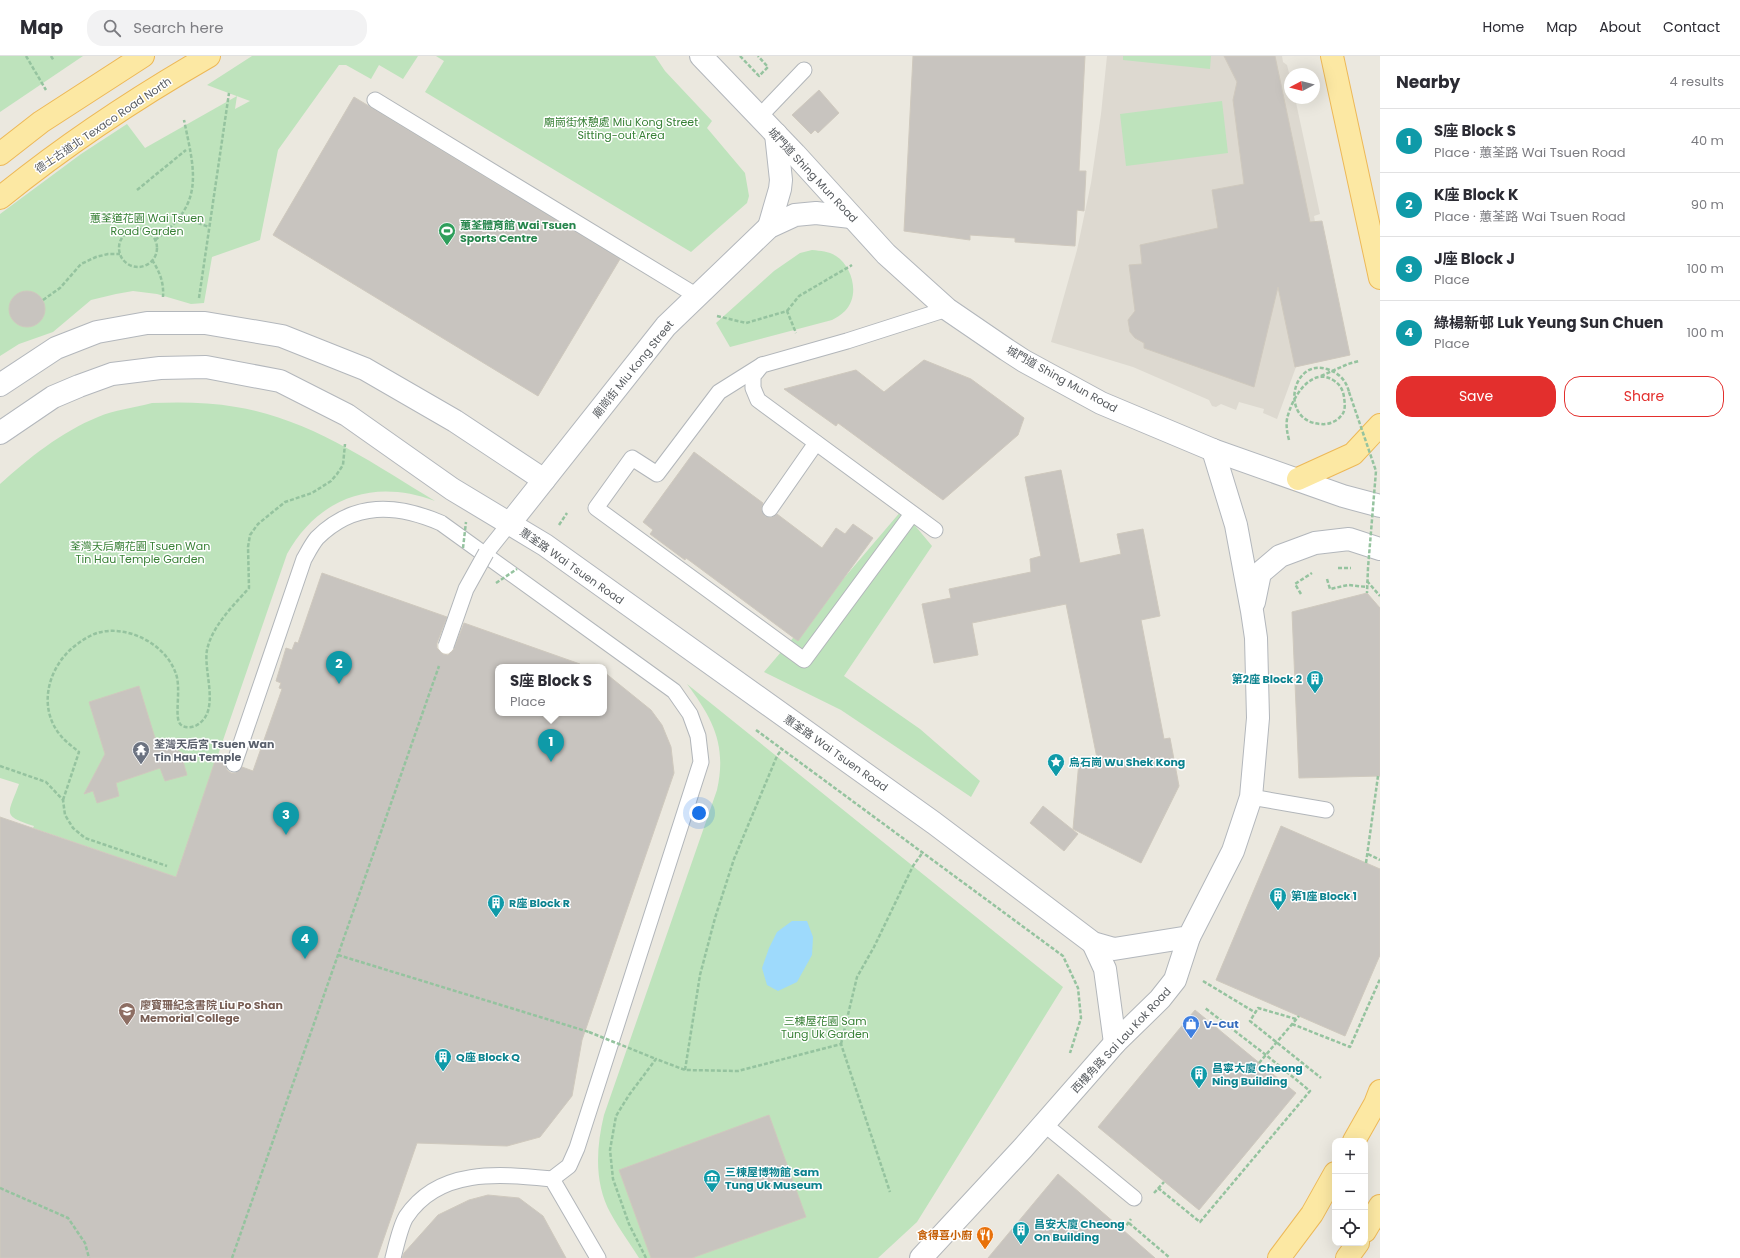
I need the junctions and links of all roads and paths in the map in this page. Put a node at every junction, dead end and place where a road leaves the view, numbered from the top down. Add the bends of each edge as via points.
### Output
1 (26, 56) edge
2 (51, 56) edge
3 (143, 56) edge
4 (209, 56) edge
5 (701, 56) edge
6 (740, 56) edge
7 (758, 56) edge
8 (1332, 56) edge
9 (54, 61) dead end
10 (804, 70) dead end
11 (229, 93) dead end
12 (48, 94) dead end
13 (375, 100) dead end
14 (759, 117) junction
15 (184, 120) dead end
16 (776, 134) junction
17 (186, 150) dead end
18 (0, 154) edge
19 (137, 190) dead end
20 (0, 198) edge
21 (181, 217) junction
22 (851, 217) junction
23 (209, 227) junction
24 (769, 227) junction
25 (155, 240) junction
26 (120, 254) junction
27 (152, 260) junction
28 (852, 265) dead end
29 (1380, 278) edge
30 (199, 294) dead end
31 (697, 296) junction
32 (43, 300) dead end
33 (162, 303) dead end
34 (947, 309) junction
35 (787, 311) junction
36 (718, 316) dead end
37 (797, 334) dead end
38 (1359, 362) dead end
39 (762, 365) junction
40 (1316, 377) junction
41 (0, 385) edge
42 (1380, 425) edge
43 (0, 432) edge
44 (346, 437) dead end
45 (1289, 440) dead end
46 (816, 443) junction
47 (1213, 450) junction
48 (1298, 479) junction
49 (544, 480) junction
50 (1380, 506) edge
51 (770, 509) dead end
52 (912, 514) junction
53 (510, 523) junction
54 (935, 530) dead end
55 (1380, 549) edge
56 (1353, 568) dead end
57 (1360, 568) dead end
58 (1368, 568) junction
59 (523, 569) dead end
60 (1331, 569) dead end
61 (1315, 571) dead end
62 (1327, 579) dead end
63 (1367, 581) junction
64 (493, 586) dead end
65 (1367, 587) junction
66 (1367, 593) dead end
67 (1301, 594) dead end
68 (1380, 596) edge
69 (1252, 611) junction
70 (446, 646) joint
71 (750, 725) dead end
72 (782, 749) junction
73 (234, 764) dead end
74 (0, 766) edge
75 (1378, 776) dead end
76 (1251, 797) junction
77 (63, 800) junction
78 (1326, 810) dead end
79 (923, 852) junction
80 (1368, 854) junction
81 (1380, 860) edge
82 (1366, 863) dead end
83 (167, 866) dead end
84 (1189, 937) junction
85 (1092, 943) junction
86 (338, 955) junction
87 (1380, 979) edge
88 (1203, 981) dead end
89 (1205, 1008) dead end
90 (1256, 1013) junction
91 (1299, 1016) dead end
92 (1296, 1019) junction
93 (1292, 1024) junction
94 (1115, 1043) junction
95 (841, 1044) junction
96 (1266, 1055) junction
97 (1066, 1057) dead end
98 (656, 1059) junction
99 (1259, 1063) dead end
100 (685, 1070) junction
101 (1321, 1078) dead end
102 (1380, 1091) edge
103 (1044, 1124) junction
104 (1356, 1138) edge
105 (552, 1179) junction
106 (1332, 1179) edge
107 (0, 1188) edge
108 (1158, 1188) dead end
109 (890, 1192) dead end
110 (1134, 1198) dead end
111 (1380, 1206) edge
112 (1129, 1223) dead end
113 (1368, 1226) edge
114 (1356, 1246) edge
115 (89, 1258) edge
116 (232, 1258) edge
117 (393, 1258) edge
118 (598, 1258) edge
119 (646, 1258) edge
120 (920, 1258) edge
121 (1170, 1258) edge
122 (1279, 1258) edge
123 (1347, 1258) edge

1 - 12 path
2 - 9 path
3 - 18 main road via 41,122
4 - 20 main road, 德士古道北 Texaco Road North via 97,126
5 - 14 main road, 城門道 Shing Mun Road
6 - 7 path via 759,76 768,67
8 - 29 main road
10 - 14 lane
11 - 23 path
13 - 31 lane
14 - 16 main road, 城門道 Shing Mun Road
15 - 21 path via 193,165 191,198
16 - 22 main road, 城門道 Shing Mun Road
16 - 24 main road via 781,184
17 - 19 path
21 - 23 path
21 - 25 path
22 - 24 main road, 廟崗街 Miu Kong Street via 816,213 795,215
22 - 34 main road, 城門道 Shing Mun Road via 886,254
23 - 30 path
24 - 31 main road, 廟崗街 Miu Kong Street
25 - 26 path via 146,231 134,230 123,236
25 - 27 path via 156,251
26 - 27 path via 127,263 137,267
26 - 32 path via 102,255 81,264 60,288
27 - 33 path via 159,272 163,289
28 - 35 path via 799,296
31 - 49 main road, 廟崗街 Miu Kong Street via 666,326
34 - 39 lane via 847,342
34 - 47 main road, 城門道 Shing Mun Road via 1024,361 1101,403
35 - 36 path via 746,323
35 - 37 path
38 - 40 path
39 - 46 lane via 753,376 753,388 758,400
39 - 52 lane via 719,392 657,474 632,458 596,508 804,660
40 - 45 path via 1307,382 1287,418
40 - 58 path, bridge via 1328,377 1338,384 1344,393 1343,412 1333,422 1324,425 1315,424 1299,414 1294,396 1299,379 1315,368 1329,370 1341,376 1347,384 1376,471
41 - 49 main road via 56,348 97,332 147,323 205,323 282,336 365,369 455,421
42 - 48 main road via 1353,454
43 - 53 main road, 蕙荃路 Wai Tsuen Road via 53,397 112,374 160,368 206,367 280,382 347,415 452,489
44 - 77 path via 343,465 331,481 312,492 285,502 258,524 250,535 249,588 219,623 212,636 206,664 210,692 208,709 205,719 197,726 188,728 179,722 176,674 163,653 139,636 112,631 96,633 76,644 61,658 50,681 50,717 60,735 79,752
46 - 51 lane
46 - 52 lane
47 - 48 main road, 城門道 Shing Mun Road
47 - 69 main road, 西樓角路 Sai Lau Kok Road via 1236,525
48 - 50 main road, 城門道 Shing Mun Road via 1343,496
49 - 53 main road, 廟崗街 Miu Kong Street
52 - 54 lane
53 - 70 lane, bridge via 486,553 466,590
53 - 85 main road, 蕙荃路 Wai Tsuen Road via 545,545 934,823
55 - 69 main road via 1349,540 1315,543 1280,556 1260,573
56 - 60 path
57 - 58 path
58 - 63 path, bridge
59 - 64 path, bridge via 516,569
61 - 67 path via 1295,584
62 - 65 path via 1330,589 1348,585
63 - 65 path, bridge
63 - 68 path
65 - 66 path, bridge
69 - 76 main road, 西樓角路 Sai Lau Kok Road via 1256,638 1258,718
70 - 86 path
71 - 72 path
72 - 79 path
72 - 100 path via 734,859 715,918 700,975
73 - 105 lane via 304,559 316,539 331,526 345,517 377,509 395,509 420,514 441,524 674,692 690,714 698,736 701,762 577,1148 569,1166
74 - 77 path via 46,782
75 - 80 path
76 - 78 lane
76 - 84 main road, 西樓角路 Sai Lau Kok Road via 1233,851
77 - 83 path via 65,815 73,828 85,838
79 - 95 path via 913,866 857,978
79 - 97 path via 1063,956 1078,988 1081,1018 1071,1052
80 - 81 path
80 - 82 path
84 - 85 main road, 蕙荃路 Wai Tsuen Road via 1114,949
84 - 94 main road, 西樓角路 Sai Lau Kok Road via 1175,980 1160,999
85 - 94 main road, 蕙荃路 Wai Tsuen Road via 1104,969
86 - 98 path, bridge via 589,1032
86 - 116 path
87 - 93 path via 1350,1047
88 - 90 path
89 - 96 path
90 - 92 path via 1258,1008
90 - 101 path via 1250,1021
91 - 92 path
92 - 93 path
93 - 96 path
94 - 103 main road, 西樓角路 Sai Lau Kok Road
95 - 100 path via 738,1071
95 - 109 path
96 - 99 path
96 - 108 path via 1310,1091 1200,1222
98 - 100 path
98 - 119 path via 616,1116 610,1150 613,1179 629,1224
102 - 104 main road
103 - 110 lane
103 - 120 main road, 西樓角路 Sai Lau Kok Road
105 - 117 lane via 511,1175 476,1176 457,1180 426,1195 406,1218
105 - 118 lane
106 - 122 main road via 1312,1214
107 - 115 path via 68,1218 85,1243
111 - 113 main road
112 - 121 path
114 - 123 main road

